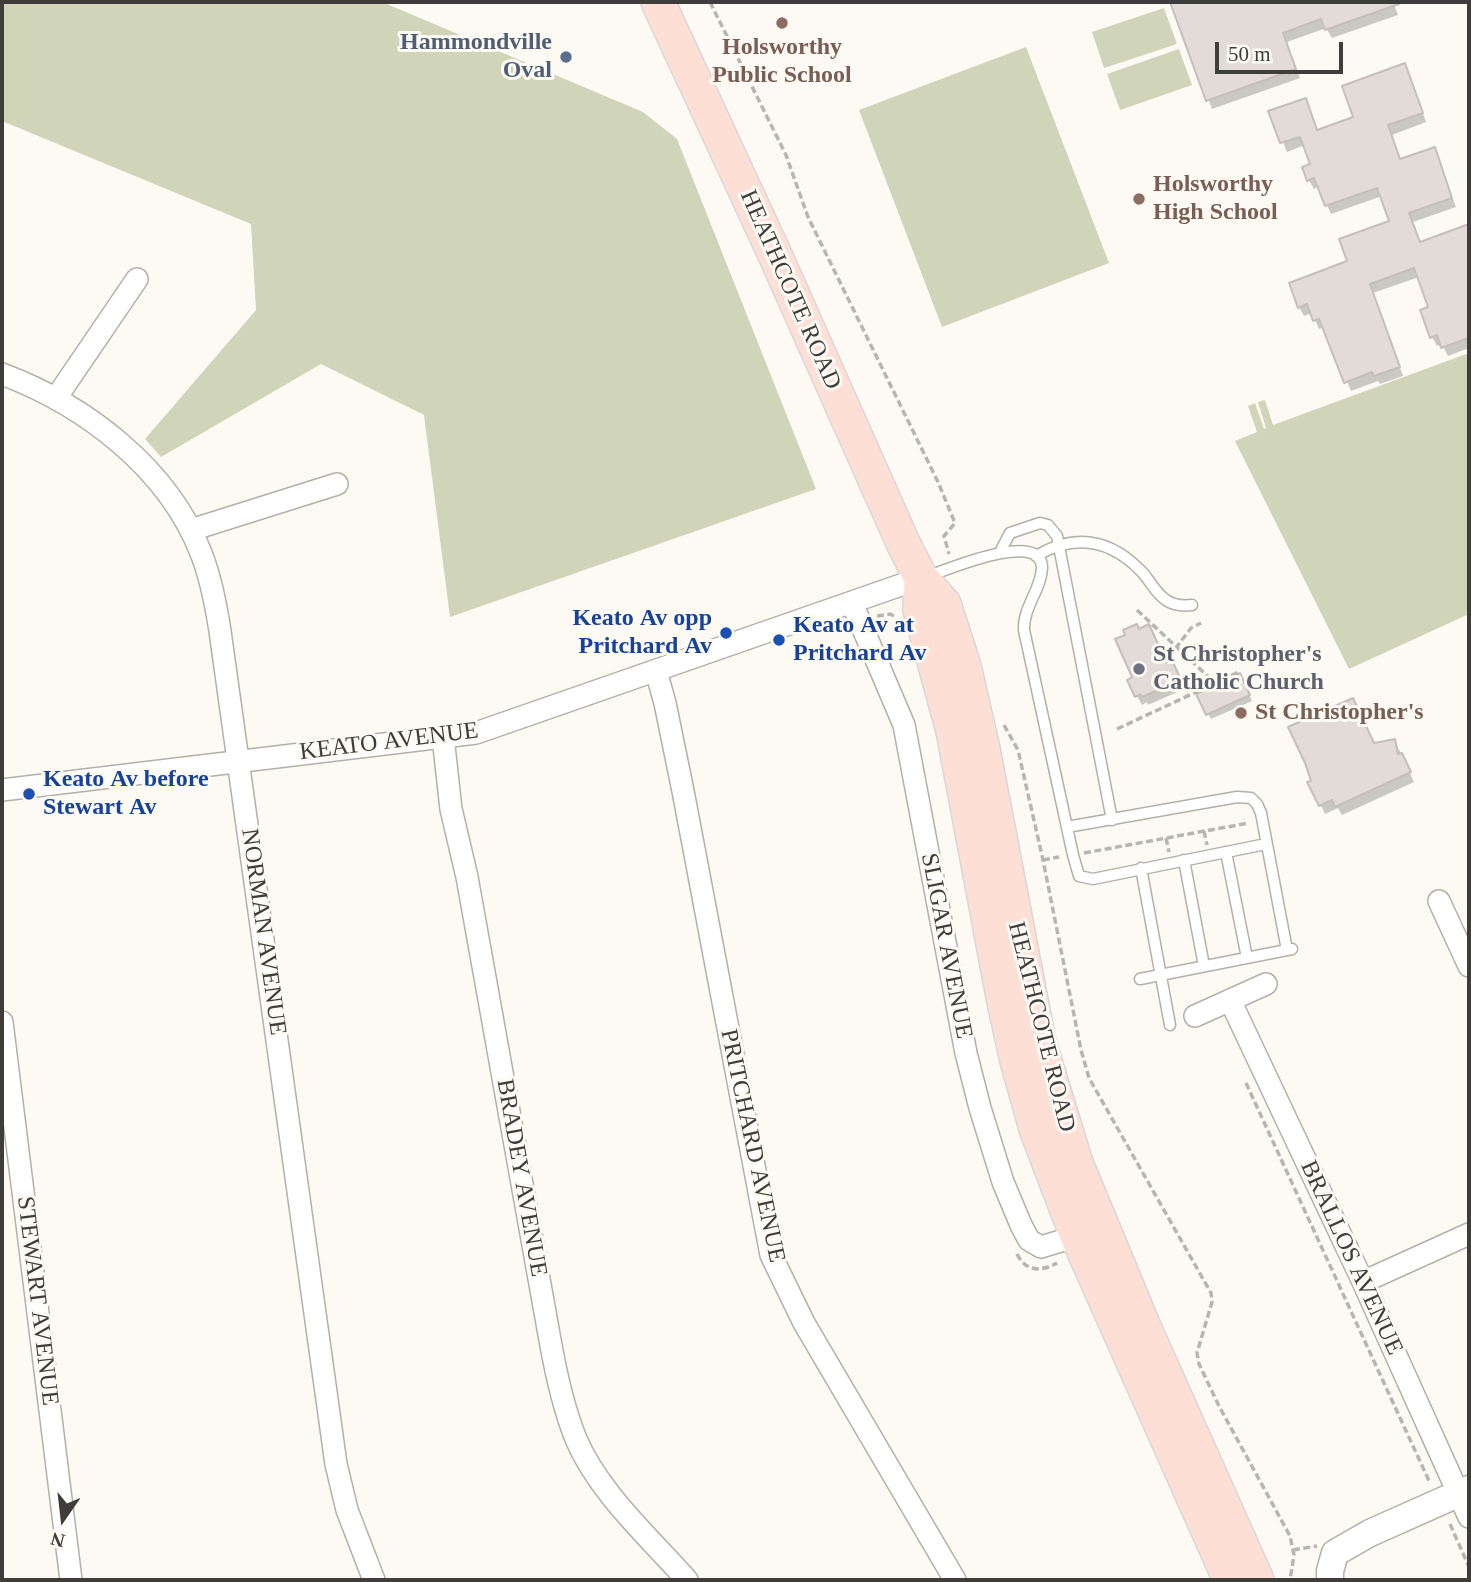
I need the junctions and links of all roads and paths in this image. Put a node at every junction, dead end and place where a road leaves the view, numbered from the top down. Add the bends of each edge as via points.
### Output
1 (658, 2) edge
2 (710, 2) edge
3 (136, 279) dead end
4 (2, 374) edge
5 (55, 398) junction
6 (337, 484) dead end
7 (191, 530) junction
8 (944, 536) dead end
9 (1059, 546) junction
10 (1000, 552) junction
11 (1036, 556) junction
12 (921, 579) junction
13 (852, 603) junction
14 (1192, 605) dead end
15 (1137, 610) dead end
16 (1201, 623) dead end
17 (1177, 647) junction
18 (1169, 657) dead end
19 (656, 671) junction
20 (1239, 672) dead end
21 (1215, 683) junction
22 (996, 719) dead end
23 (1117, 729) dead end
24 (443, 737) junction
25 (238, 761) junction
26 (2, 790) edge
27 (1112, 820) junction
28 (1262, 820) junction
29 (1067, 827) junction
30 (1266, 844) junction
31 (1226, 852) junction
32 (1073, 855) junction
33 (1043, 860) junction
34 (1184, 860) junction
35 (1141, 868) junction
36 (1439, 901) dead end
37 (1247, 958) junction
38 (1204, 966) junction
39 (1469, 966) edge
40 (1161, 975) junction
41 (1140, 979) dead end
42 (1265, 984) dead end
43 (1230, 1000) junction
44 (1195, 1016) dead end
45 (2, 1022) edge
46 (1170, 1025) dead end
47 (1241, 1071) dead end
48 (1469, 1234) edge
49 (1077, 1236) junction
50 (1363, 1282) junction
51 (1430, 1484) dead end
52 (1461, 1505) edge
53 (1349, 1545) junction
54 (1323, 1546) dead end
55 (1293, 1550) junction
56 (1469, 1567) edge
57 (71, 1580) edge
58 (374, 1580) edge
59 (687, 1580) edge
60 (955, 1580) edge
61 (1230, 1580) edge
62 (1257, 1580) edge
63 (1290, 1580) edge
64 (1331, 1580) edge
65 (1349, 1580) edge

1 - 12 main road, HEATHCOTE ROAD
2 - 8 path via 938,482 955,523
3 - 5 street
4 - 5 street, NORMAN AVENUE
5 - 7 street, NORMAN AVENUE via 124,446
6 - 7 street
7 - 25 street, NORMAN AVENUE via 216,605
9 - 10 lane via 1053,529 1040,523 1010,533
9 - 11 lane
9 - 14 lane via 1086,542 1112,548 1141,571 1164,599
9 - 27 lane
10 - 11 lane via 1024,551
10 - 12 lane
11 - 29 lane via 1041,573 1024,630
12 - 13 street, KEATO AVENUE
12 - 49 main road, HEATHCOTE ROAD via 920,610 953,731 1014,1047 1040,1138
12 - 62 main road, HEATHCOTE ROAD via 944,604 964,666 1032,1011 1065,1130 1144,1327
13 - 19 street, KEATO AVENUE
13 - 49 street, SLIGAR AVENUE via 904,726 966,1053 1003,1182 1033,1243 1041,1247
15 - 17 path
16 - 17 path via 1191,628
17 - 18 path
17 - 21 path
19 - 24 street, KEATO AVENUE via 490,729
19 - 60 street, PRITCHARD AVENUE via 771,1255 804,1323
20 - 21 path
21 - 23 path
22 - 33 path via 1009,731 1018,750
24 - 25 street, KEATO AVENUE
24 - 59 street, BRADEY AVENUE via 452,809 564,1407 597,1476
25 - 26 street, KEATO AVENUE
25 - 58 street, NORMAN AVENUE via 336,1464 347,1510
27 - 28 lane via 1242,797 1254,801
27 - 29 lane
28 - 30 lane
28 - 32 path
29 - 32 lane
30 - 31 lane
30 - 37 lane via 1290,949
31 - 34 lane
31 - 37 lane
32 - 33 path
32 - 35 lane via 1079,876 1088,879
33 - 55 path via 1089,1078 1211,1293 1197,1353 1199,1364 1290,1536
34 - 35 lane
34 - 38 lane
35 - 40 lane
36 - 39 street
37 - 38 lane
38 - 40 lane
40 - 41 lane
40 - 46 lane
42 - 43 street
43 - 44 street
43 - 50 street, BRALLOS AVENUE
45 - 57 street, STEWART AVENUE
47 - 51 path
48 - 50 street
49 - 61 main road, HEATHCOTE ROAD
50 - 52 street, BRALLOS AVENUE
52 - 53 street via 1370,1533
52 - 56 path
53 - 64 street via 1335,1553
53 - 65 street
54 - 55 path
55 - 63 path

